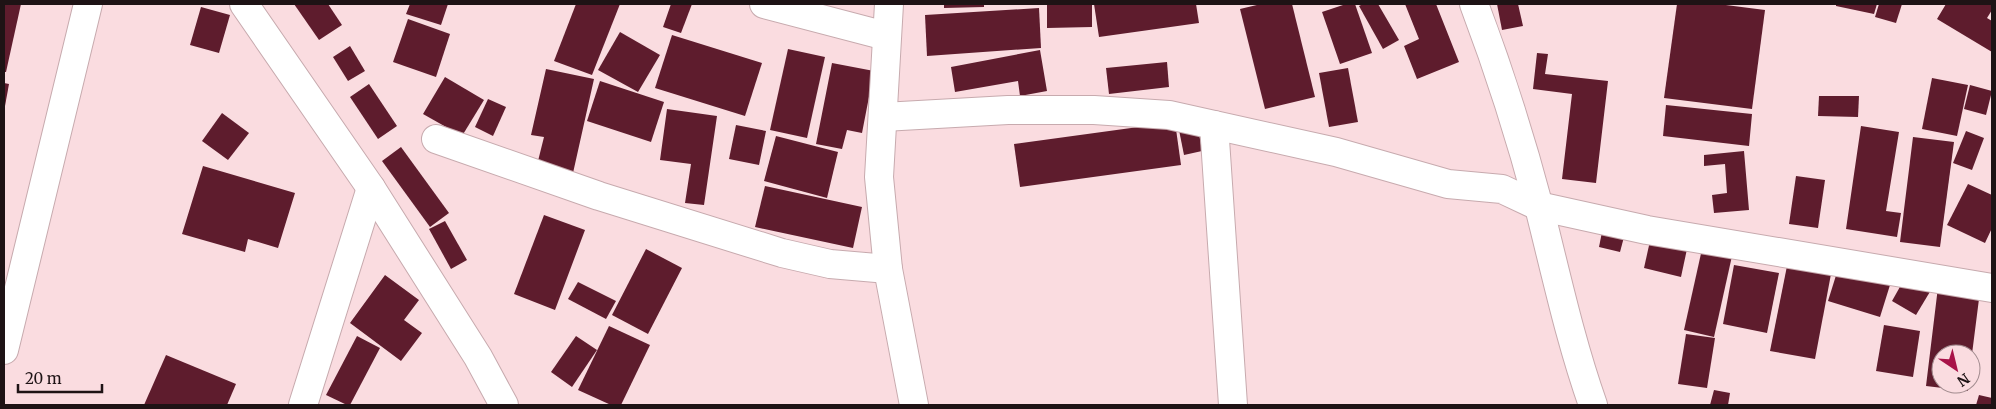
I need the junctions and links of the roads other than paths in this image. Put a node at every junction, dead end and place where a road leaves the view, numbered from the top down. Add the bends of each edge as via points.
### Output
1 (88, 4) edge
2 (244, 4) edge
3 (764, 4) edge
4 (889, 4) edge
5 (1474, 4) edge
6 (886, 36) junction
7 (883, 117) junction
8 (1214, 125) junction
9 (436, 140) dead end
10 (371, 188) junction
11 (1538, 206) junction
12 (888, 269) junction
13 (1992, 288) edge
14 (4, 350) edge
15 (499, 402) edge
16 (303, 405) edge
17 (914, 405) edge
18 (1233, 405) edge
19 (1593, 405) edge

1 - 14 street
2 - 10 street
3 - 6 street
4 - 6 street
5 - 11 street
6 - 7 street
7 - 8 street via 1008,110 1094,110 1170,115
7 - 12 street via 879,177
8 - 11 street via 1336,152 1448,184 1502,189
8 - 18 street
9 - 12 street via 599,196 782,253 830,264
10 - 15 street via 478,357
10 - 16 street
11 - 13 street via 1647,230
11 - 19 street via 1574,352
12 - 17 street

